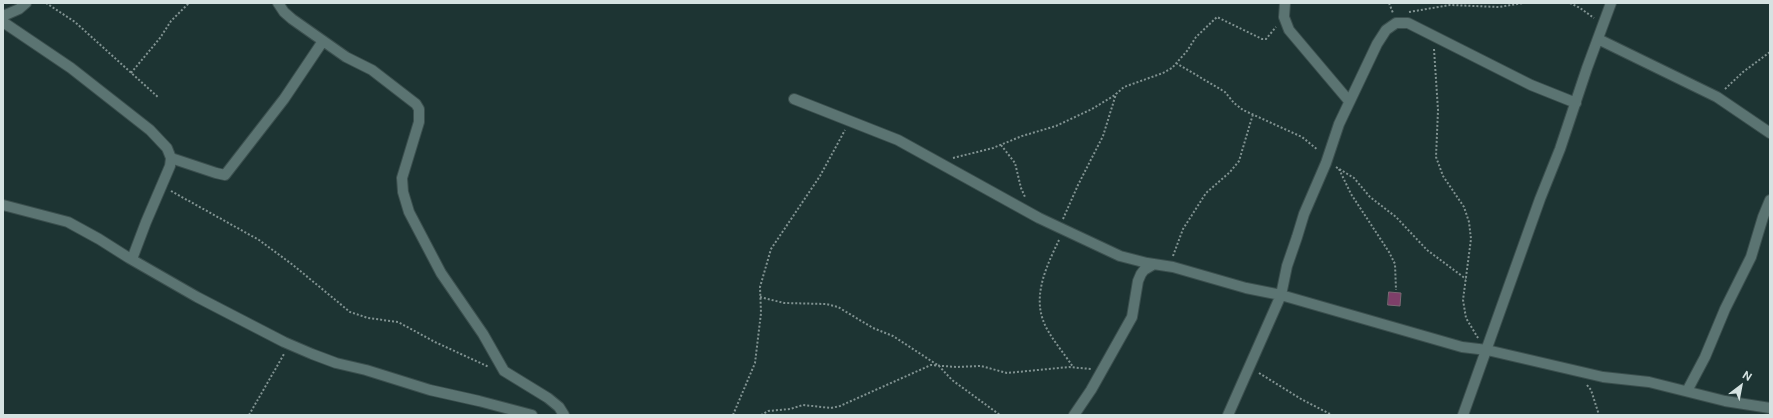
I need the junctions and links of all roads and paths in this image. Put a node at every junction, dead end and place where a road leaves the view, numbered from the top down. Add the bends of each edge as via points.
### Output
1 (26, 3) edge
2 (46, 3) edge
3 (189, 3) edge
4 (278, 3) edge
5 (1285, 3) edge
6 (1523, 3) edge
7 (1570, 3) edge
8 (1611, 3) edge
9 (1405, 13) dead end
10 (1399, 14) dead end
11 (1394, 15) dead end
12 (3, 16) edge
13 (1284, 17) junction
14 (3, 22) edge
15 (1602, 28) junction
16 (1434, 36) junction
17 (1598, 39) junction
18 (323, 41) junction
19 (1770, 52) edge
20 (1176, 63) junction
21 (131, 73) junction
22 (1116, 94) junction
23 (1717, 97) junction
24 (159, 98) dead end
25 (794, 99) dead end
26 (1349, 101) junction
27 (1576, 103) junction
28 (1253, 114) junction
29 (851, 121) junction
30 (1770, 133) edge
31 (1001, 145) junction
32 (171, 158) junction
33 (1328, 159) junction
34 (940, 164) junction
35 (1337, 164) dead end
36 (1339, 168) junction
37 (162, 186) junction
38 (1770, 200) edge
39 (3, 205) edge
40 (1035, 215) junction
41 (1062, 228) junction
42 (132, 260) junction
43 (1154, 264) junction
44 (1170, 266) junction
45 (1466, 279) junction
46 (1396, 290) dead end
47 (1281, 295) junction
48 (760, 297) junction
49 (290, 344) junction
50 (1487, 350) junction
51 (939, 366) junction
52 (1250, 366) junction
53 (1073, 367) junction
54 (504, 371) junction
55 (1102, 371) junction
56 (1586, 382) dead end
57 (1687, 391) junction
58 (1770, 408) edge
59 (1770, 413) edge
60 (249, 415) edge
61 (532, 415) edge
62 (564, 415) edge
63 (733, 415) edge
64 (761, 415) edge
65 (1000, 415) edge
66 (1074, 415) edge
67 (1228, 415) edge
68 (1332, 415) edge
69 (1463, 415) edge
70 (1599, 415) edge
71 (1761, 415) edge

1 - 12 street
2 - 21 path via 75,22
3 - 21 path
4 - 18 street via 287,15
5 - 13 street
6 - 9 path via 1499,7 1450,5
7 - 15 path via 1593,17
8 - 15 street
10 - 11 path
13 - 20 path via 1266,39 1218,17 1196,37
13 - 26 street via 1289,30
14 - 32 street via 71,68 150,130 167,148
15 - 17 street
16 - 26 street via 1408,23 1391,25 1377,44
16 - 27 street via 1531,85
16 - 45 path via 1438,118 1436,157 1444,176 1464,207 1469,222 1471,239
17 - 23 street
17 - 27 street
18 - 32 street via 284,99 225,174
18 - 54 street via 346,57 372,70 418,106 419,122 402,178 409,212 441,273 483,334
19 - 23 path
20 - 22 path via 1163,73 1124,87
20 - 28 path via 1225,92 1234,103
21 - 24 path
22 - 31 path via 1056,126
22 - 41 path via 1103,136 1078,185
23 - 30 street
25 - 29 street
26 - 33 street
27 - 50 street
28 - 33 path via 1302,137
28 - 44 path via 1239,162 1206,193 1198,205 1183,229
29 - 34 street via 887,135
29 - 48 path via 820,176 771,249 760,287
31 - 34 path via 961,155
31 - 40 path via 1015,163 1021,188
32 - 37 street
33 - 36 path
33 - 47 street via 1296,237
34 - 40 street
35 - 36 path
36 - 45 path via 1354,178 1370,197 1396,217 1427,250
36 - 46 path via 1351,194 1395,264
37 - 42 street
37 - 54 path via 260,240 350,312 368,318 398,322 481,364
38 - 57 street via 1751,257
39 - 42 street via 68,222 99,238
40 - 41 street
41 - 43 street via 1120,256
41 - 53 path via 1044,275 1040,306 1048,329
42 - 49 street via 197,297
43 - 44 street
43 - 55 street via 1141,274 1132,317
44 - 47 street via 1246,288
45 - 50 path via 1463,300 1466,318
47 - 50 street via 1462,347
47 - 52 street
48 - 51 path via 784,303 826,304 838,307 873,328 893,336
48 - 63 path via 755,363
49 - 60 path
49 - 61 street via 336,363
50 - 57 street via 1602,377 1649,382
50 - 69 street
51 - 53 path via 981,366 1006,373
51 - 64 path via 922,368 910,376 840,406 831,408 803,405
51 - 65 path via 952,380
52 - 67 street
52 - 68 path via 1301,399
53 - 55 path
54 - 62 street via 548,398
55 - 66 street
56 - 70 path
57 - 58 street via 1725,401
59 - 71 street

